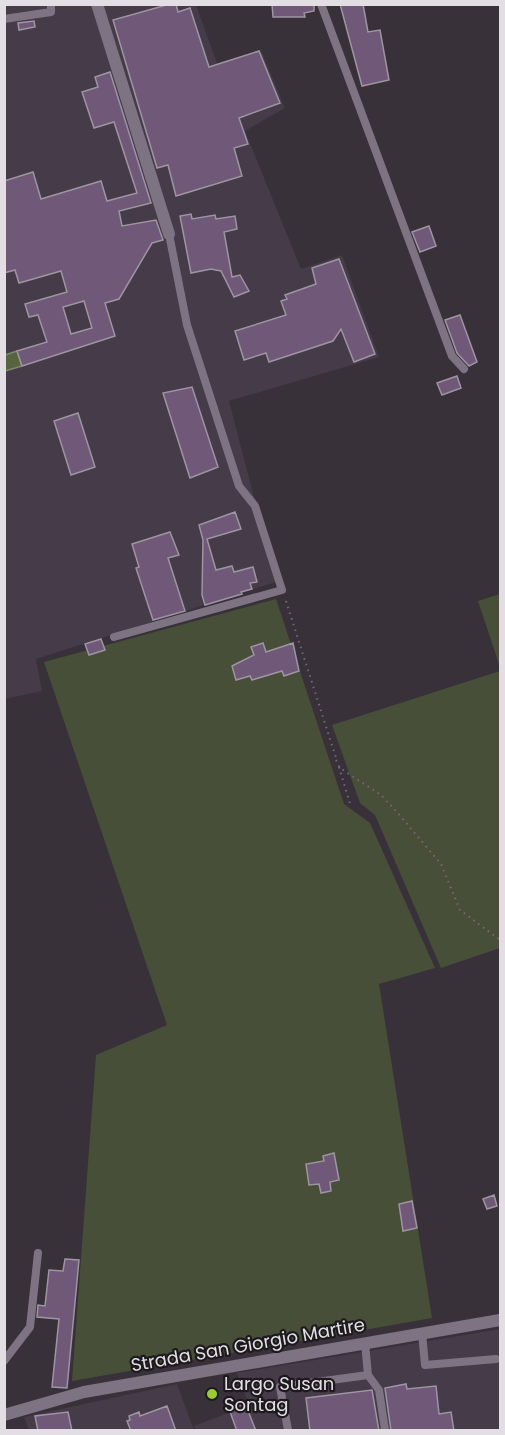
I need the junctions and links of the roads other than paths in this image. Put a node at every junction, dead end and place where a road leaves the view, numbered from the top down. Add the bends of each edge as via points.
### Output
1 (51, 4) edge
2 (97, 4) edge
3 (321, 4) edge
4 (4, 19) edge
5 (169, 234) joint
6 (464, 369) dead end
7 (114, 637) dead end
8 (38, 1253) dead end
9 (501, 1320) edge
10 (422, 1333) junction
11 (365, 1343) junction
12 (496, 1359) dead end
13 (4, 1361) edge
14 (368, 1375) junction
15 (4, 1415) edge
16 (288, 1431) edge
17 (385, 1431) edge

1 - 4 lane via 51,12
2 - 5 street
3 - 6 lane via 452,356
5 - 7 lane via 187,325 239,486 255,506 282,590
8 - 13 lane via 30,1327
9 - 10 street, Strada San Giorgio Martire
10 - 11 street, Strada San Giorgio Martire
10 - 12 lane via 424,1365
11 - 14 lane
11 - 15 street, Strada San Giorgio Martire via 84,1392
14 - 16 lane via 280,1387
14 - 17 lane via 379,1390

